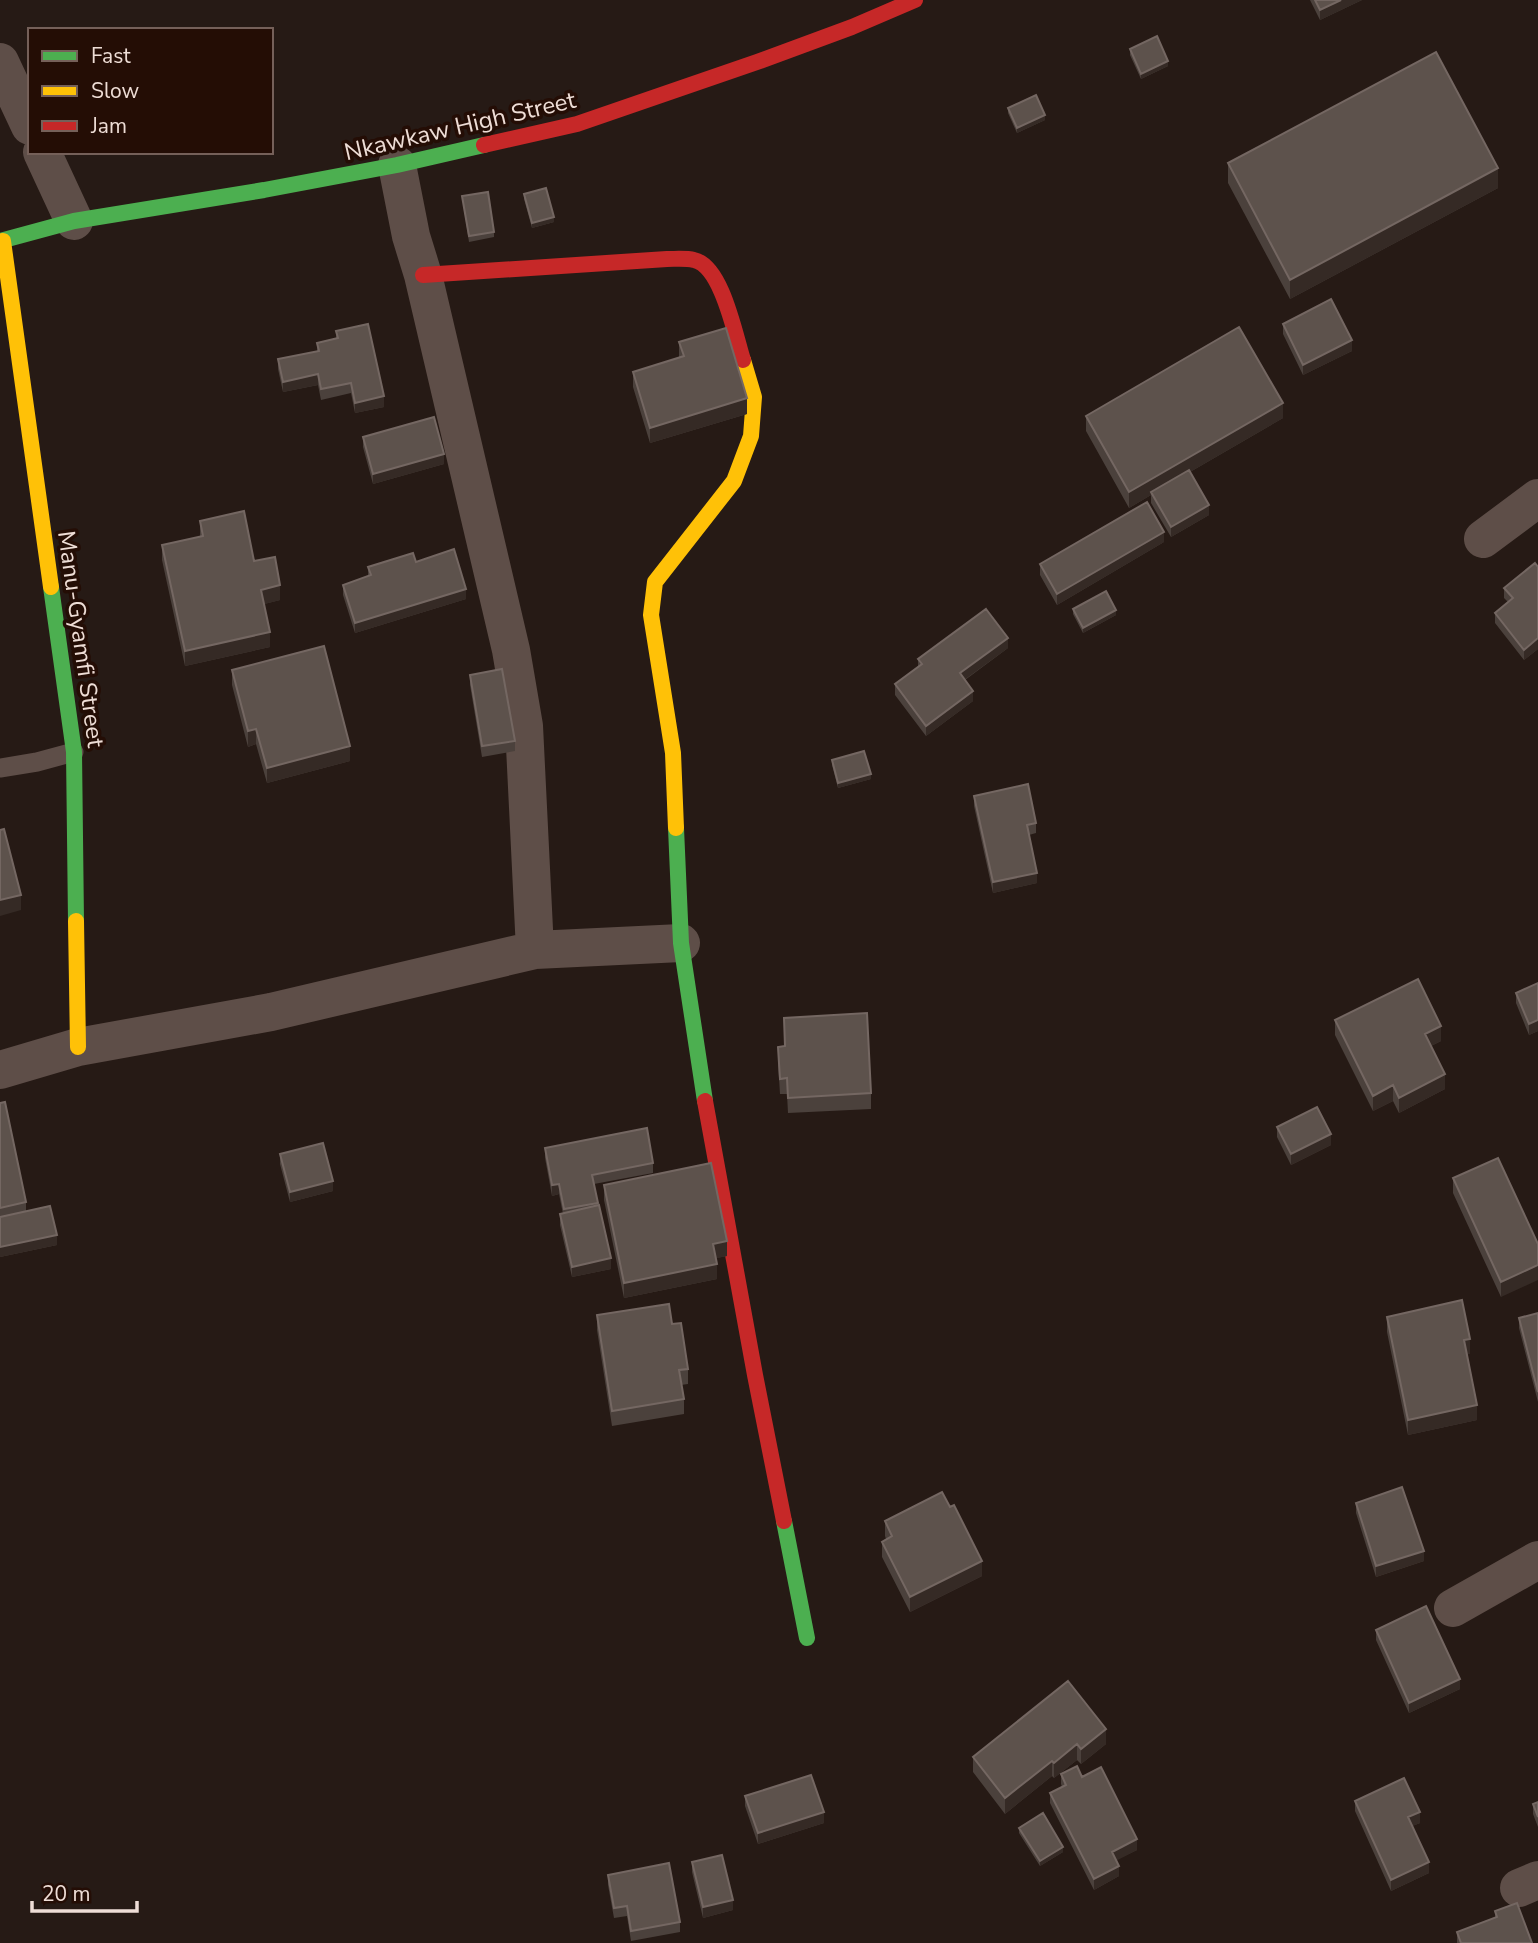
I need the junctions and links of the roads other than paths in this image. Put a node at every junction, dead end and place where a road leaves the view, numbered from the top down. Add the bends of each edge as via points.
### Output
1 (915, 0) edge
2 (0, 62) edge
3 (28, 122) edge
4 (43, 154) edge
5 (397, 165) junction
6 (74, 221) junction
7 (2, 241) edge
8 (423, 275) junction
9 (1538, 498) edge
10 (1483, 539) dead end
11 (74, 752) junction
12 (0, 768) edge
13 (681, 943) junction
14 (535, 950) junction
15 (78, 1047) junction
16 (0, 1070) edge
17 (1538, 1560) edge
18 (1453, 1608) dead end
19 (807, 1638) dead end

1 - 5 street, Nkawkaw High Street via 757,62 577,124
2 - 3 street
4 - 6 street
5 - 6 street, Nkawkaw High Street
5 - 8 street
6 - 7 street, Nkawkaw High Street
7 - 11 street, Manu-Gyamfi Street
8 - 13 street via 667,259 696,260 710,269 720,285 754,397 751,436 734,481 655,582 651,615 673,753
8 - 14 street via 524,726
9 - 10 street
11 - 12 lane
11 - 15 street, Manu-Gyamfi Street
13 - 14 street
13 - 19 street via 705,1100
14 - 15 street via 271,1012
15 - 16 street
17 - 18 street

